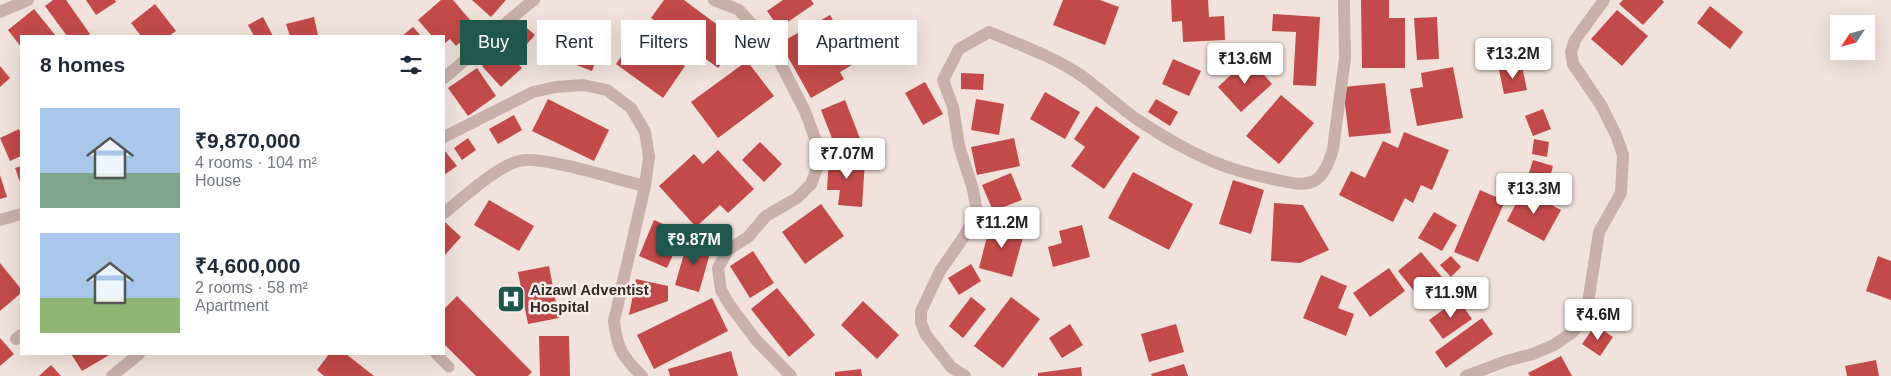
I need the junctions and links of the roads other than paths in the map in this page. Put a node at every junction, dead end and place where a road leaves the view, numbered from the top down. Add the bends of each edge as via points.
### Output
1 (28, 0) edge
2 (534, 0) edge
3 (714, 0) edge
4 (1344, 0) edge
5 (1604, 0) edge
6 (0, 12) edge
7 (445, 77) edge
8 (445, 136) edge
9 (645, 186) junction
10 (445, 212) edge
11 (20, 214) edge
12 (0, 220) edge
13 (138, 355) edge
14 (437, 355) edge
15 (449, 367) dead end
16 (112, 376) edge
17 (642, 376) edge
18 (791, 376) edge
19 (965, 376) edge
20 (1466, 376) edge

1 - 6 street
2 - 7 street
3 - 18 street via 739,10 771,45 805,111 816,141 819,163 811,184 797,198 766,216 748,237 728,250 718,268 721,290 729,304 756,340
4 - 19 street via 1345,58 1333,149 1323,172 1314,181 1303,183 1258,176 1222,165 1135,118 1081,75 1032,49 989,32 959,49 943,80 954,107 976,213 940,270 921,311 921,323 926,335 951,367
5 - 20 street via 1575,40 1571,52 1573,64 1601,105 1623,155 1621,193 1599,232 1586,316 1573,332 1554,345
8 - 9 street via 533,92 583,85 607,90 631,108 645,132 649,156
9 - 10 street via 540,160 519,161 495,173
9 - 17 street via 614,321 616,343 627,362
11 - 12 street
13 - 16 street
14 - 15 lane

